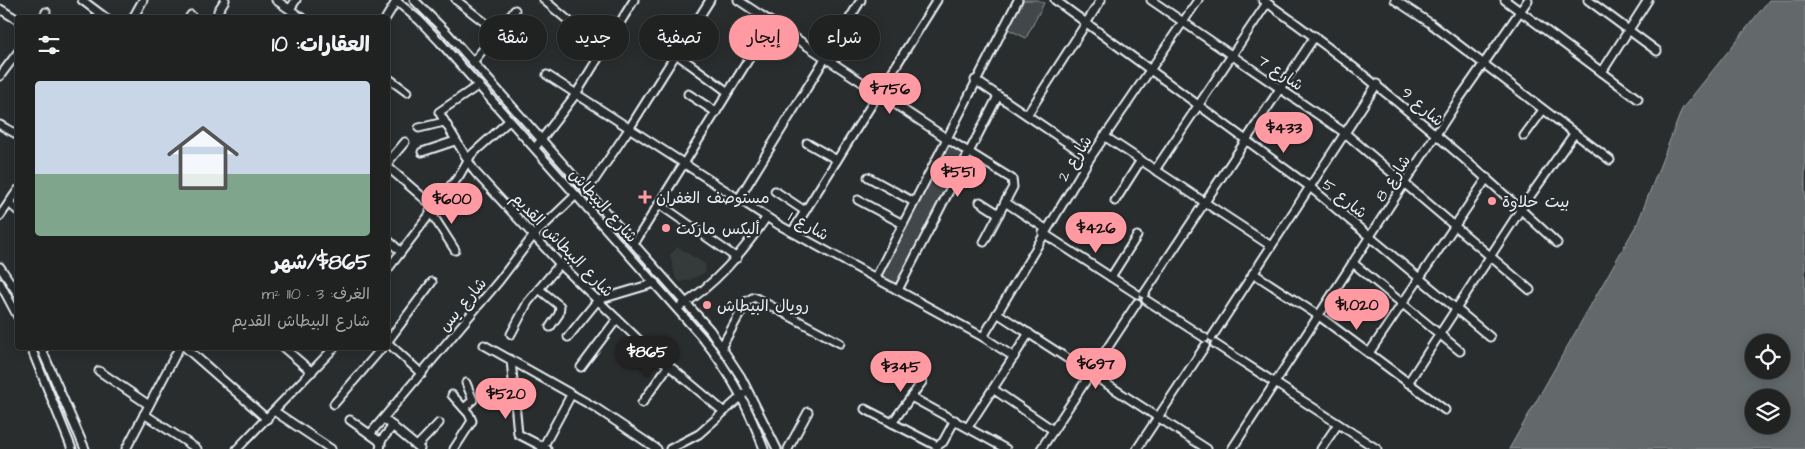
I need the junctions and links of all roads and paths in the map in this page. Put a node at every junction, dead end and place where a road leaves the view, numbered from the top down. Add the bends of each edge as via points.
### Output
1 (82, 0) edge
2 (142, 0) edge
3 (225, 0) edge
4 (276, 0) edge
5 (296, 0) edge
6 (396, 0) edge
7 (456, 0) edge
8 (544, 0) edge
9 (634, 0) edge
10 (710, 0) edge
11 (738, 0) edge
12 (861, 0) edge
13 (937, 0) edge
14 (1018, 0) edge
15 (1056, 0) edge
16 (1101, 0) edge
17 (1151, 0) edge
18 (1198, 0) edge
19 (1395, 0) edge
20 (1504, 0) edge
21 (1528, 0) edge
22 (1588, 0) edge
23 (1648, 0) edge
24 (419, 2) edge
25 (1265, 2) edge
26 (0, 9) edge
27 (290, 10) junction
28 (515, 10) dead end
29 (218, 11) dead end
30 (1520, 11) junction
31 (410, 12) junction
32 (102, 15) edge
33 (134, 15) edge
34 (298, 15) edge
35 (388, 15) edge
36 (511, 15) edge
37 (562, 15) edge
38 (625, 15) edge
39 (701, 15) edge
40 (852, 15) edge
41 (15, 18) edge
42 (479, 18) edge
43 (1087, 22) junction
44 (1182, 22) junction
45 (1629, 30) junction
46 (1315, 36) junction
47 (809, 47) edge
48 (1658, 51) dead end
49 (479, 54) edge
50 (1232, 56) junction
51 (15, 60) edge
52 (597, 60) edge
53 (672, 60) edge
54 (684, 60) edge
55 (748, 60) edge
56 (824, 60) edge
57 (828, 60) edge
58 (473, 62) junction
59 (1482, 64) junction
60 (1149, 69) junction
61 (1, 71) edge
62 (1602, 72) junction
63 (547, 75) dead end
64 (390, 79) edge
65 (975, 80) junction
66 (1377, 84) junction
67 (479, 85) junction
68 (1280, 88) junction
69 (407, 92) dead end
70 (728, 92) junction
71 (576, 94) junction
72 (688, 94) dead end
73 (878, 94) junction
74 (998, 96) junction
75 (1638, 99) dead end
76 (1199, 106) junction
77 (1543, 110) junction
78 (716, 112) junction
79 (1027, 115) junction
80 (510, 120) junction
81 (444, 122) junction
82 (0, 125) edge
83 (419, 128) dead end
84 (629, 129) junction
85 (15, 133) edge
86 (1345, 133) junction
87 (1574, 134) junction
88 (1436, 135) junction
89 (1104, 136) junction
90 (1524, 136) dead end
91 (946, 138) junction
92 (541, 140) junction
93 (1246, 140) junction
94 (455, 141) junction
95 (405, 142) dead end
96 (807, 143) dead end
97 (534, 148) junction
98 (422, 152) dead end
99 (969, 152) junction
100 (1090, 158) junction
101 (390, 160) edge
102 (837, 160) junction
103 (1141, 160) junction
104 (1610, 160) dead end
105 (467, 162) junction
106 (684, 164) junction
107 (390, 169) edge
108 (1155, 170) junction
109 (868, 177) dead end
110 (1486, 178) junction
111 (1404, 184) junction
112 (451, 185) junction
113 (1310, 187) junction
114 (587, 191) junction
115 (775, 191) dead end
116 (15, 194) edge
117 (576, 195) junction
118 (738, 200) junction
119 (858, 200) dead end
120 (1115, 201) dead end
121 (914, 202) junction
122 (980, 202) dead end
123 (1005, 202) junction
124 (1204, 202) junction
125 (9, 203) junction
126 (659, 204) junction
127 (471, 206) dead end
128 (15, 208) edge
129 (432, 209) junction
130 (1522, 209) junction
131 (805, 211) junction
132 (999, 214) junction
133 (0, 216) edge
134 (766, 218) junction
135 (903, 224) junction
136 (1454, 226) junction
137 (1044, 231) junction
138 (792, 232) junction
139 (534, 235) junction
140 (1137, 236) dead end
141 (1370, 236) junction
142 (390, 242) edge
143 (984, 242) dead end
144 (1557, 243) dead end
145 (634, 244) junction
146 (1271, 246) junction
147 (455, 250) dead end
148 (400, 251) junction
149 (1490, 257) junction
150 (737, 258) junction
151 (1353, 263) junction
152 (560, 264) junction
153 (390, 266) edge
154 (0, 267) edge
155 (1253, 273) junction
156 (876, 277) junction
157 (1111, 277) junction
158 (1419, 277) junction
159 (432, 282) dead end
160 (0, 283) edge
161 (655, 283) junction
162 (539, 289) junction
163 (15, 290) edge
164 (898, 290) junction
165 (1530, 290) dead end
166 (1142, 296) junction
167 (598, 300) junction
168 (687, 302) junction
169 (1402, 303) junction
170 (678, 308) junction
171 (1457, 309) junction
172 (15, 311) edge
173 (997, 313) junction
174 (1319, 316) junction
175 (616, 319) junction
176 (550, 327) dead end
177 (1029, 333) junction
178 (511, 334) dead end
179 (1440, 334) junction
180 (568, 337) dead end
181 (983, 337) junction
182 (1208, 337) junction
183 (1490, 338) dead end
184 (390, 339) edge
185 (840, 343) dead end
186 (390, 344) edge
187 (1215, 344) junction
188 (484, 345) dead end
189 (722, 346) junction
190 (1205, 346) junction
191 (32, 350) edge
192 (42, 350) edge
193 (178, 350) edge
194 (188, 350) edge
195 (286, 350) edge
196 (332, 350) edge
197 (380, 350) edge
198 (1460, 351) dead end
199 (1369, 353) junction
200 (1014, 356) junction
201 (511, 360) junction
202 (669, 365) junction
203 (898, 365) dead end
204 (581, 367) dead end
205 (99, 371) dead end
206 (312, 372) junction
207 (422, 374) junction
208 (1091, 374) junction
209 (1408, 382) junction
210 (466, 383) dead end
211 (1275, 383) junction
212 (993, 389) junction
213 (744, 393) junction
214 (452, 395) dead end
215 (571, 395) junction
216 (911, 397) junction
217 (642, 403) dead end
218 (334, 404) dead end
219 (149, 405) junction
220 (464, 408) junction
221 (865, 409) dead end
222 (274, 410) junction
223 (1445, 410) dead end
224 (723, 411) junction
225 (808, 412) dead end
226 (144, 414) junction
227 (1158, 418) junction
228 (267, 419) junction
229 (384, 419) junction
230 (350, 420) dead end
231 (955, 420) junction
232 (439, 423) dead end
233 (892, 423) junction
234 (1338, 424) junction
235 (393, 426) junction
236 (968, 427) junction
237 (1053, 430) junction
238 (370, 434) junction
239 (380, 445) edge
240 (419, 448) edge
241 (544, 448) edge
242 (72, 449) edge
243 (84, 449) edge
244 (126, 449) edge
245 (196, 449) edge
246 (237, 449) edge
247 (331, 449) edge
248 (454, 449) edge
249 (657, 449) edge
250 (670, 449) edge
251 (764, 449) edge
252 (777, 449) edge
253 (788, 449) edge
254 (1006, 449) edge
255 (1040, 449) edge
256 (1137, 449) edge
257 (1207, 449) edge
258 (1232, 449) edge
259 (1321, 449) edge
260 (1377, 449) edge

1 - 32 street
2 - 33 street
3 - 29 street
4 - 27 street
5 - 27 street
6 - 31 street, شارع البيطاش
6 - 35 street
7 - 42 street
8 - 37 street
9 - 38 street
10 - 39 street
11 - 47 street
12 - 40 street
13 - 73 street
14 - 65 street
15 - 43 street, شارع 5
16 - 43 street
17 - 44 street, شارع 7
18 - 44 street, شارع 2
19 - 59 street
20 - 30 street
21 - 30 street, شارع 8
22 - 45 street
23 - 45 street
24 - 31 street
24 - 58 street, شارع البيطاش
25 - 46 street, شارع 9
25 - 50 street
26 - 41 street
27 - 34 street
28 - 36 street
30 - 59 street, شارع 8
30 - 62 street
31 - 67 street, شارع البيطاش
43 - 60 street, شارع 5
43 - 79 street
44 - 50 street, شارع 7
44 - 60 street, شارع 2
45 - 48 street
45 - 62 street
46 - 66 street, شارع 9
46 - 68 street
49 - 58 street
50 - 68 street, شارع 7
50 - 76 street
51 - 61 street
52 - 71 street
53 - 84 street
54 - 70 street
55 - 70 street
56 - 118 street
57 - 73 street
58 - 92 street, شارع البيطاش
59 - 77 street
59 - 88 street, شارع 8
60 - 76 street, شارع 5
60 - 89 street, شارع 2
62 - 75 street
63 - 71 street, شارع 1
64 - 69 street
65 - 74 street
65 - 91 street
66 - 86 street
66 - 88 street, شارع 9
67 - 80 street, شارع البيطاش
67 - 81 street via 440,111
68 - 86 street, شارع 7
68 - 93 street
70 - 78 street
71 - 84 street, شارع 1
71 - 92 street
72 - 78 street
73 - 91 street
73 - 102 street
74 - 79 street
74 - 99 street
76 - 93 street, شارع 5
76 - 108 street
77 - 87 street
77 - 90 street
78 - 106 street
79 - 100 street
80 - 97 street, شارع البيطاش
80 - 105 street
81 - 83 street
81 - 94 street, شارع البيطاش القديم
82 - 85 street
84 - 106 street, شارع 1
84 - 114 street
86 - 111 street, شارع 7
86 - 113 street
87 - 104 street
87 - 130 street
88 - 110 street, شارع 9
88 - 111 street, شارع 8
89 - 100 street, شارع 2
89 - 103 street
91 - 99 street
91 - 121 street
92 - 97 street
92 - 114 street, شارع البيطاش
93 - 113 street, شارع 5
93 - 124 street
94 - 98 street
94 - 105 street, شارع البيطاش القديم
95 - 101 street
96 - 102 street
97 - 117 street, شارع البيطاش
99 - 123 street via 1012,178 1013,187
99 - 164 street
100 - 137 street, شارع 2
102 - 131 street
103 - 108 street
103 - 120 street
105 - 112 street
105 - 139 street, شارع البيطاش القديم
106 - 118 street, شارع 1
106 - 126 street
107 - 129 street
108 - 124 street
109 - 121 street
110 - 130 street, شارع 9
110 - 136 street
111 - 136 street, شارع 7
111 - 141 street, شارع 8
112 - 127 street
112 - 129 street
113 - 141 street, شارع 5
113 - 146 street
114 - 145 street, شارع البيطاش
115 - 131 street
116 - 125 street
117 - 139 street, شارع يس
117 - 161 street, شارع البيطاش
118 - 134 street, شارع 1
119 - 135 street
121 - 135 street
122 - 132 street
123 - 132 street
123 - 137 street
124 - 146 street
124 - 166 street
125 - 128 street
125 - 133 street
126 - 145 street
126 - 150 street
129 - 147 street
129 - 148 street
130 - 144 street, شارع 9
130 - 149 street
131 - 138 street
132 - 143 street
134 - 138 street, شارع 1
134 - 150 street
135 - 156 street
136 - 149 street, شارع 7
136 - 158 street
137 - 157 street
137 - 173 street, شارع 2
138 - 156 street, شارع 1
139 - 152 street, شارع البيطاش القديم
139 - 207 street, شارع يس
140 - 157 street
141 - 151 street, شارع 8
141 - 158 street, شارع 5
142 - 148 street
145 - 168 street, شارع البيطاش
146 - 155 street
148 - 153 street
149 - 165 street, شارع 7
149 - 171 street
150 - 168 street
151 - 169 street
151 - 174 street, شارع 8
152 - 162 street
152 - 167 street, شارع البيطاش القديم
154 - 163 street
155 - 174 street
155 - 182 street
156 - 164 street, شارع 1
157 - 166 street
158 - 169 street
158 - 171 street, شارع 5
159 - 184 street
160 - 172 street
161 - 167 street
161 - 170 street, شارع البيطاش
162 - 176 street via 560,306 559,314
162 - 178 street
164 - 181 street, شارع 1
166 - 182 street
166 - 208 street via 1135,300 1137,304
167 - 175 street, شارع البيطاش القديم
167 - 180 street
168 - 170 street
168 - 189 street, شارع البيطاش
169 - 179 street
169 - 199 street
170 - 213 street, شارع البيطاش
171 - 179 street
171 - 183 street, شارع 5
173 - 177 street
173 - 181 street, شارع 2
174 - 199 street
174 - 211 street, شارع 8
175 - 202 street, شارع البيطاش القديم
175 - 204 street
177 - 200 street
177 - 208 street
179 - 198 street
179 - 209 street
181 - 200 street, شارع 1
182 - 187 street
182 - 190 street
185 - 189 street via 754,297 747,301
186 - 207 street
187 - 190 street via 1210,348
187 - 211 street
188 - 201 street
189 - 213 street, شارع البيطاش
190 - 227 street
191 - 242 street
192 - 243 street
193 - 219 street
194 - 228 street
195 - 206 street
196 - 206 street
197 - 218 street
199 - 209 street
200 - 212 street
201 - 215 street
201 - 241 street via 518,434
202 - 217 street
202 - 224 street, شارع البيطاش القديم
203 - 216 street via 922,379
205 - 219 street
206 - 222 street
207 - 229 street, شارع يس
208 - 227 street
208 - 237 street
209 - 223 street
210 - 220 street via 473,400
211 - 234 street
211 - 258 street, شارع 8
212 - 236 street
212 - 237 street
213 - 224 street
213 - 251 street, شارع البيطاش
213 - 252 street, شارع البيطاش
214 - 220 street
215 - 241 street
215 - 249 street via 606,414
216 - 231 street
216 - 233 street
219 - 226 street
220 - 248 street via 472,421
221 - 233 street
222 - 228 street
222 - 247 street
224 - 250 street via 691,439
225 - 253 street
226 - 244 street
226 - 245 street
227 - 256 street
227 - 257 street
228 - 246 street
229 - 235 street
229 - 238 street, شارع يس
230 - 238 street
231 - 233 street via 943,442 936,446
231 - 236 street
232 - 240 street
234 - 259 street
234 - 260 street
235 - 239 street
235 - 240 street
236 - 254 street
237 - 255 street
238 - 239 street

